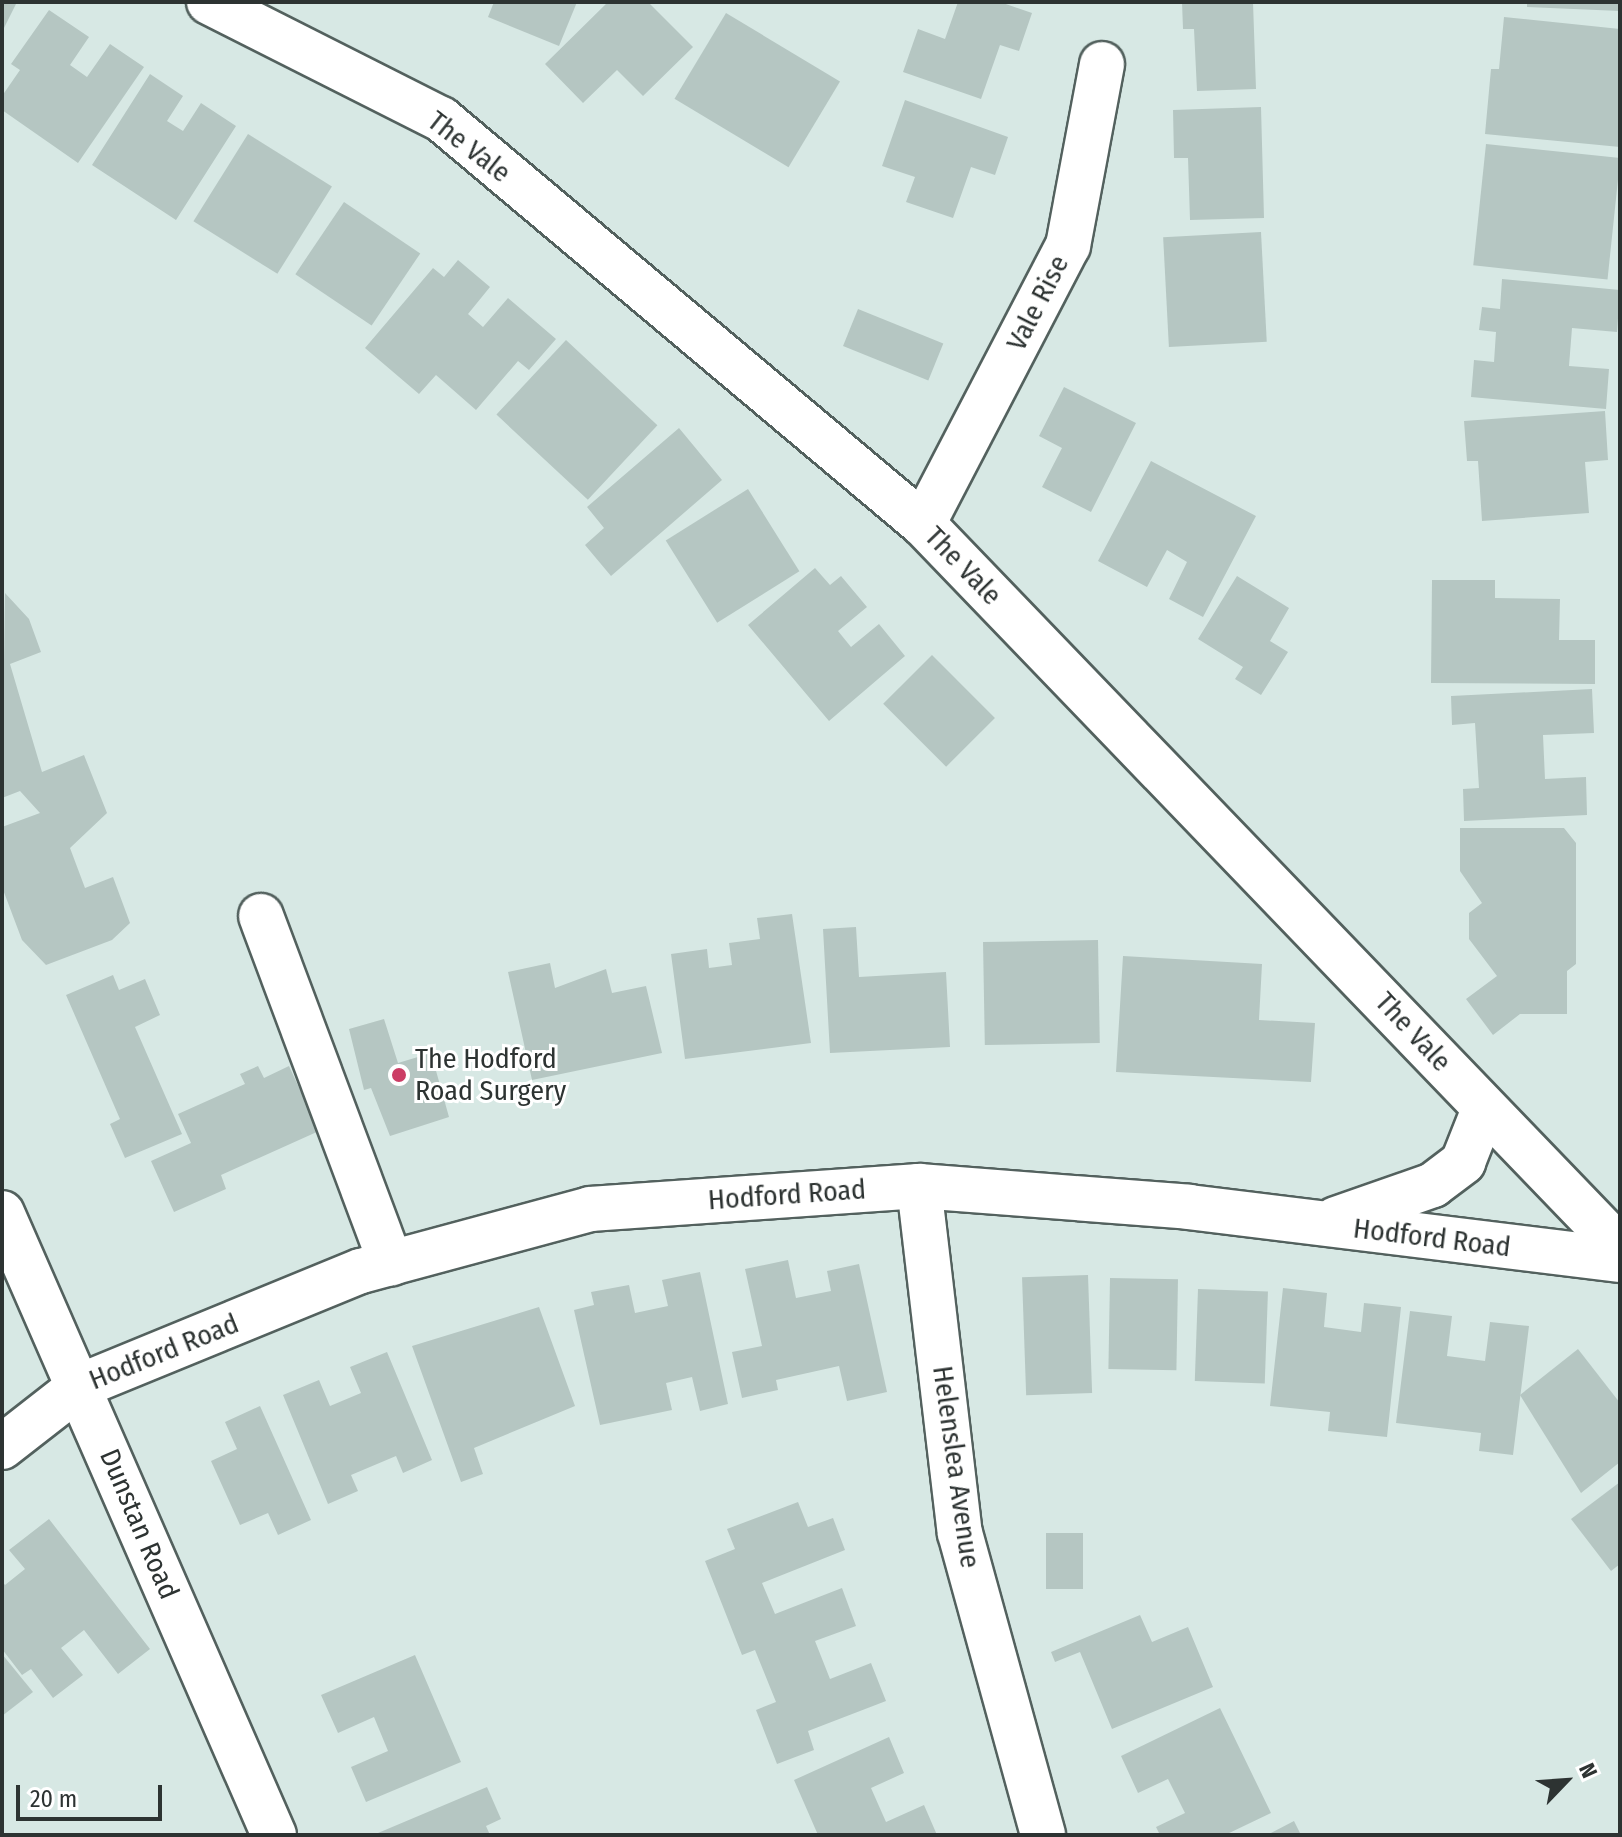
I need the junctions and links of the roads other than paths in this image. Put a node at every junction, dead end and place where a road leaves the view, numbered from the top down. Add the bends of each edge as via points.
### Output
1 (209, 2) edge
2 (1102, 64) dead end
3 (923, 524) junction
4 (261, 916) dead end
5 (1484, 1109) junction
6 (919, 1186) junction
7 (2, 1213) edge
8 (1318, 1224) junction
9 (1620, 1248) edge
10 (1620, 1260) edge
11 (391, 1263) junction
12 (80, 1386) junction
13 (2, 1447) edge
14 (274, 1835) edge
15 (1043, 1835) edge

1 - 3 street, The Vale via 441,119
2 - 3 street, Vale Rise via 1068,246
3 - 5 street, The Vale
4 - 11 street
5 - 8 street via 1463,1162 1433,1185
5 - 9 street, The Vale
6 - 8 street, Hodford Road via 1189,1207
6 - 11 street, Hodford Road via 590,1209
6 - 15 street, Helenslea Avenue via 960,1533
7 - 12 street, Dunstan Road
8 - 10 street, Hodford Road
11 - 12 street, Hodford Road
12 - 13 street, Hodford Road
12 - 14 street, Dunstan Road

